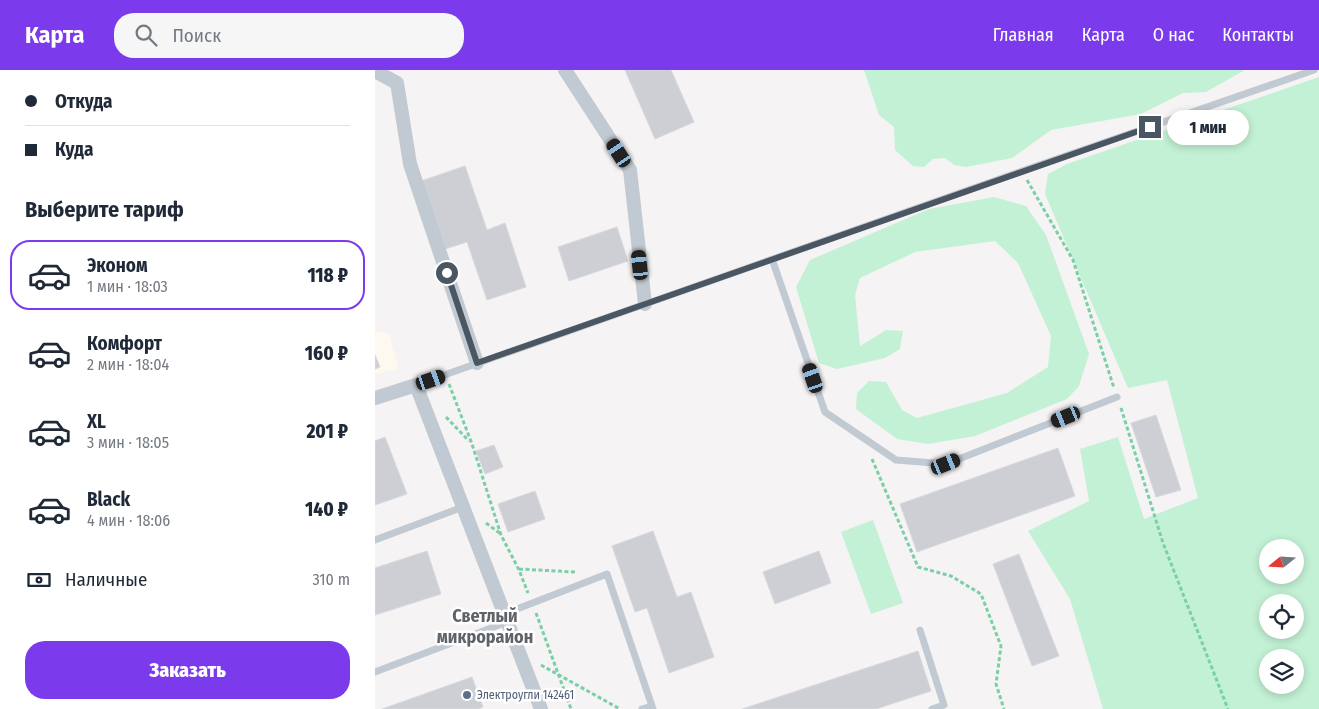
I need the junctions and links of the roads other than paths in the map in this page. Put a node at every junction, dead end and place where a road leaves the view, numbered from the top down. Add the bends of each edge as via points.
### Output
1 (565, 70) edge
2 (1314, 70) edge
3 (375, 71) edge
4 (772, 258) junction
5 (645, 304) junction
6 (477, 363) junction
7 (416, 385) junction
8 (1117, 397) road end
9 (375, 398) edge
10 (463, 507) junction
11 (375, 540) edge
12 (506, 618) junction
13 (920, 630) dead end
14 (375, 672) edge
15 (652, 707) edge
16 (538, 708) edge
17 (642, 709) edge
18 (932, 709) edge

1 - 5 street via 630,170
2 - 4 lane
3 - 6 street via 397,83 410,164
4 - 5 lane
4 - 8 lane via 825,412 896,460 946,464
5 - 6 lane
6 - 7 lane
7 - 9 street
7 - 10 street
10 - 11 lane
10 - 12 street
12 - 14 lane
12 - 15 lane via 532,603 607,574
12 - 16 street
13 - 18 lane via 944,705
15 - 17 lane

